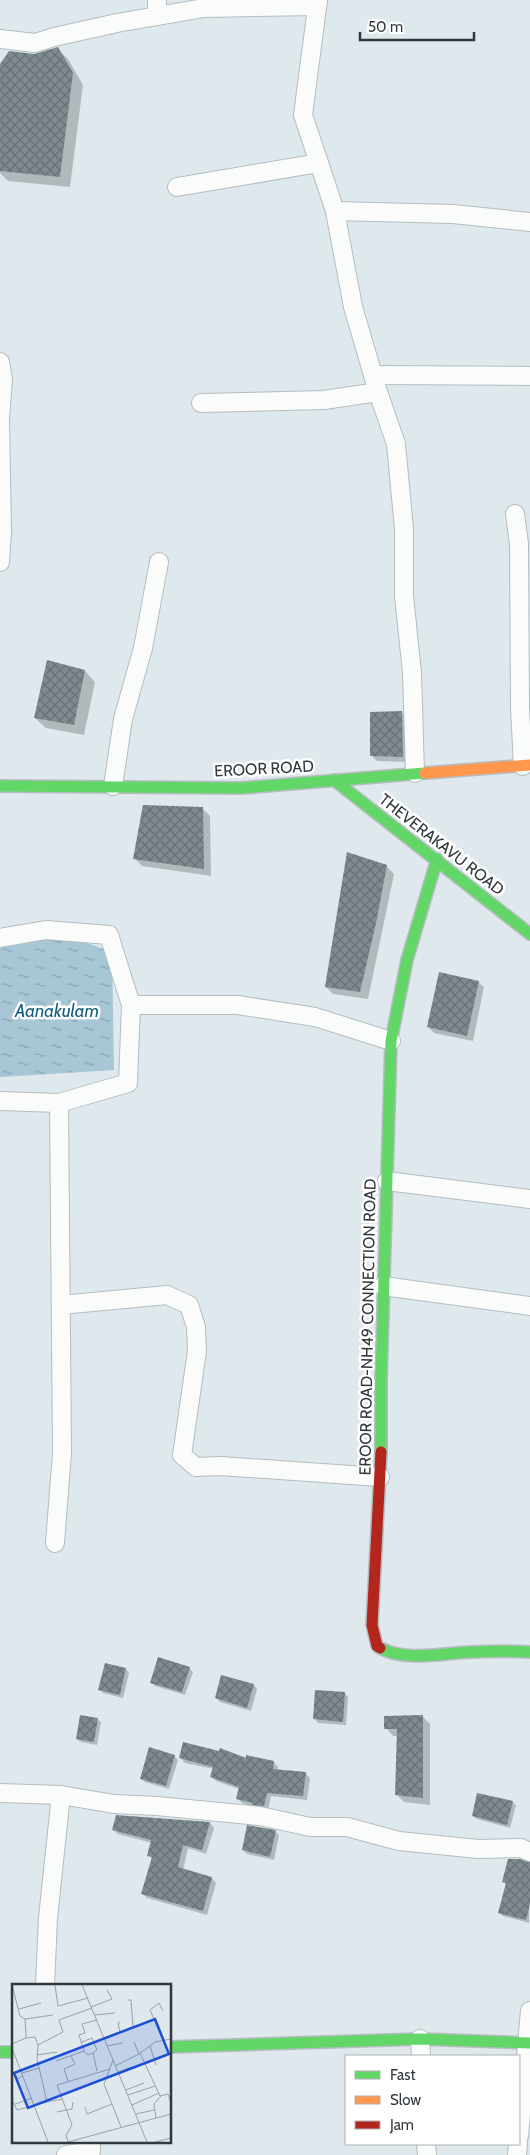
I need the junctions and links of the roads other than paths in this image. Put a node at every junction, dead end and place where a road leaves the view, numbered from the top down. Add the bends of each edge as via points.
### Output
1 (317, 3) edge
2 (157, 8) edge
3 (0, 39) edge
4 (319, 163) junction
5 (176, 187) dead end
6 (335, 211) junction
7 (530, 222) edge
8 (0, 362) edge
9 (373, 375) junction
10 (530, 376) edge
11 (378, 392) junction
12 (201, 403) dead end
13 (515, 514) dead end
14 (1, 532) edge
15 (0, 562) edge
16 (159, 562) dead end
17 (527, 765) edge
18 (415, 773) junction
19 (334, 780) junction
20 (0, 786) edge
21 (113, 786) junction
22 (437, 859) junction
23 (530, 934) edge
24 (0, 938) edge
25 (131, 1004) junction
26 (390, 1041) junction
27 (0, 1101) edge
28 (59, 1104) junction
29 (387, 1181) junction
30 (530, 1199) edge
31 (383, 1286) junction
32 (61, 1305) junction
33 (530, 1306) edge
34 (380, 1477) junction
35 (55, 1543) dead end
36 (530, 1652) edge
37 (0, 1793) edge
38 (61, 1795) junction
39 (530, 1852) edge
40 (45, 1984) edge
41 (530, 2011) edge
42 (529, 2043) edge
43 (171, 2047) edge
44 (420, 2048) edge
45 (520, 2127) edge
46 (91, 2142) edge
47 (66, 2155) edge

1 - 2 street
1 - 4 street via 303,115
2 - 3 street via 35,43
4 - 5 street
4 - 6 street
6 - 7 street via 453,214
6 - 9 street via 353,307
8 - 14 street via 3,379
9 - 10 street
9 - 11 street
11 - 12 street via 324,400
11 - 18 street via 396,444 404,529 404,596 412,672
13 - 17 street via 519,544 520,708
14 - 15 street
16 - 21 street via 143,648 122,718
17 - 18 street, EROOR ROAD
18 - 19 street, EROOR ROAD
19 - 21 street, EROOR ROAD via 242,788
19 - 22 street, THEVERAKAVU ROAD
20 - 21 street, EROOR ROAD
22 - 23 street, THEVERAKAVU ROAD
22 - 26 street, EROOR ROAD-NH49 CONNECTION ROAD via 407,960
24 - 25 street via 46,930 109,935
25 - 26 street via 238,1005 315,1017
25 - 28 street via 128,1083
26 - 29 street, EROOR ROAD-NH49 CONNECTION ROAD
27 - 28 street
28 - 32 street
29 - 30 street
29 - 31 street, EROOR ROAD-NH49 CONNECTION ROAD
31 - 33 street
31 - 34 street, EROOR ROAD-NH49 CONNECTION ROAD
32 - 34 street via 167,1295 189,1305 196,1327 198,1351 182,1455 196,1467
32 - 35 street via 62,1453
34 - 36 street, EROOR ROAD-NH49 CONNECTION ROAD via 372,1625 377,1646 390,1653 407,1655
37 - 38 street
38 - 39 street via 114,1804 260,1816 310,1827 347,1827 399,1841 520,1848
38 - 40 street via 48,1918
41 - 42 street
42 - 44 street
42 - 45 street
43 - 44 street
46 - 47 street via 91,2151

